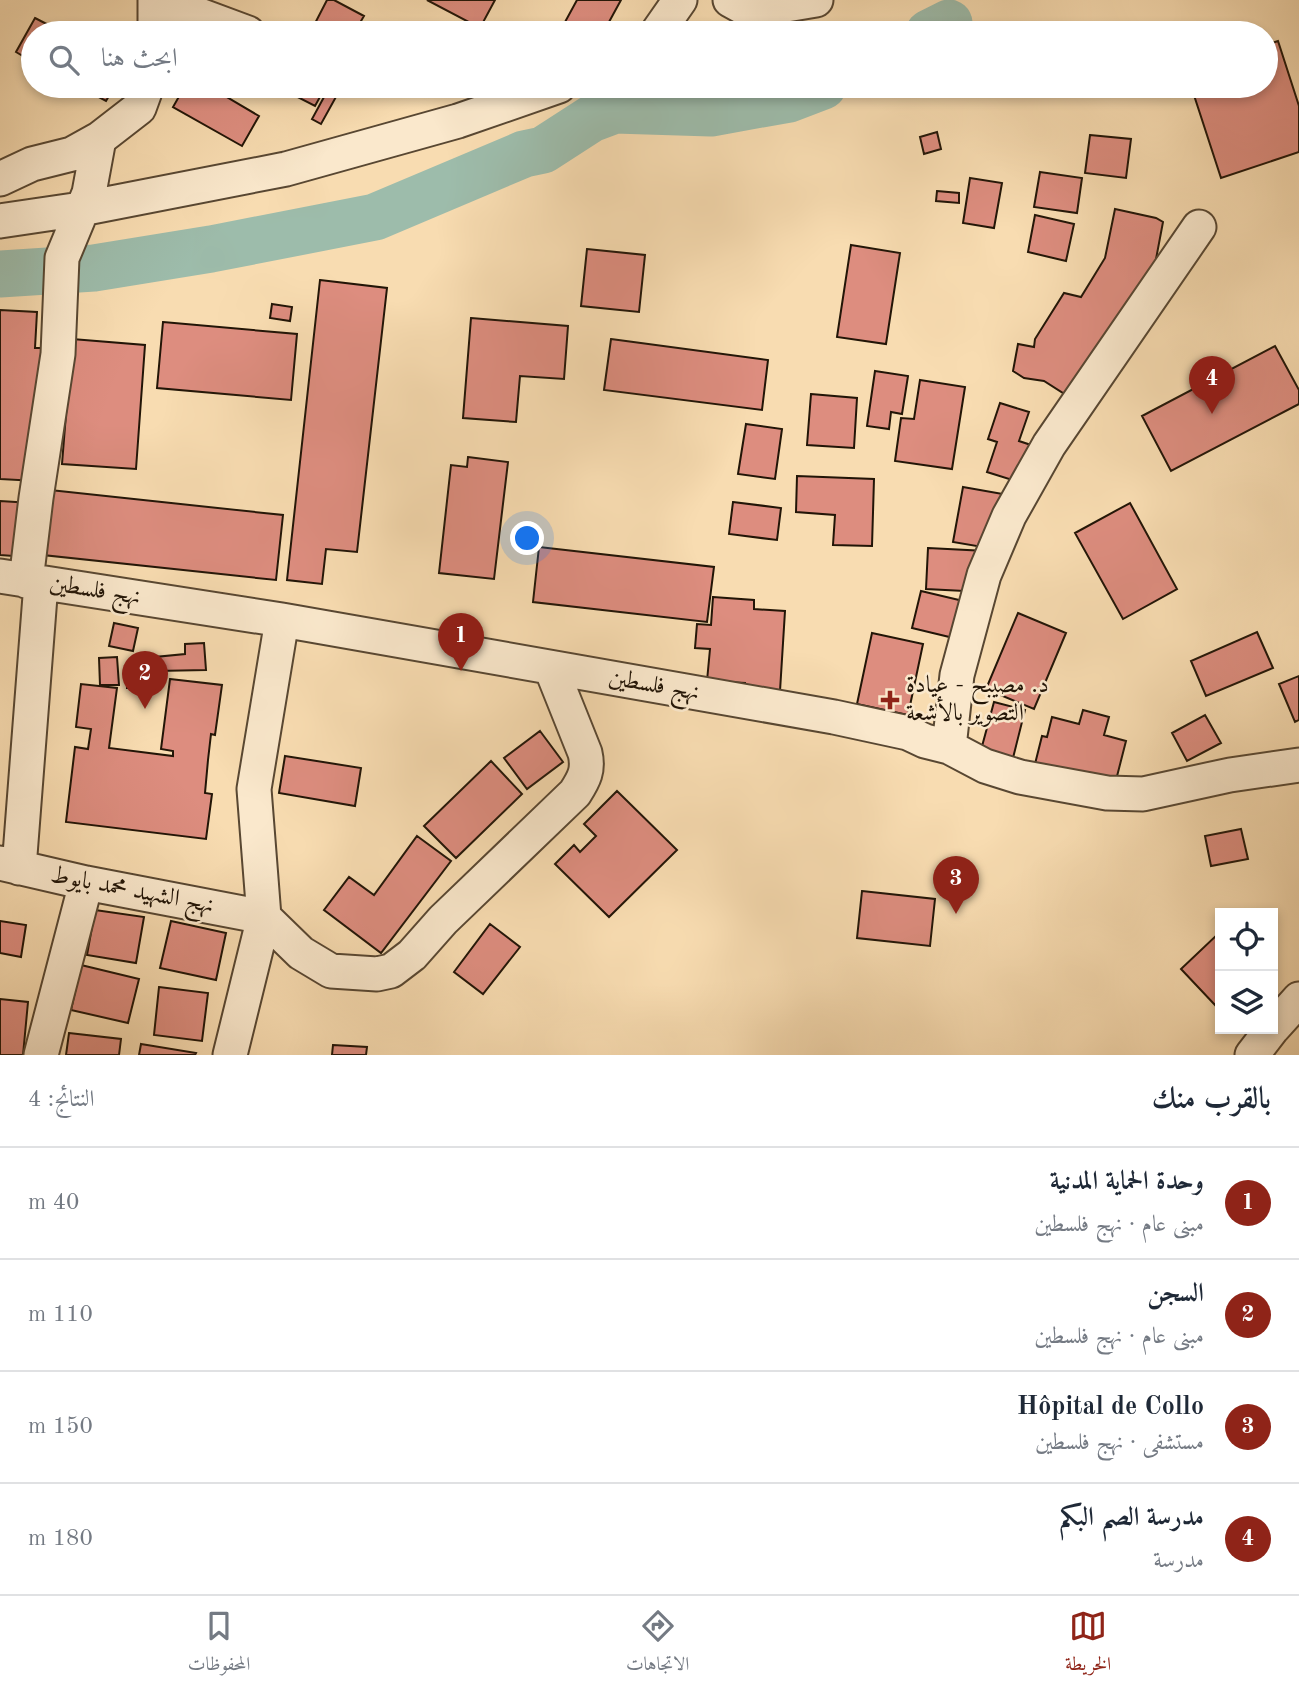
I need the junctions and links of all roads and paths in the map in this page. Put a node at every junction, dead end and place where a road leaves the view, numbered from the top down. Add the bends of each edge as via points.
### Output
1 (157, 0) edge
2 (679, 0) edge
3 (698, 0) edge
4 (730, 0) edge
5 (816, 0) edge
6 (156, 21) edge
7 (215, 21) edge
8 (664, 21) edge
9 (143, 98) edge
10 (524, 98) edge
11 (99, 139) junction
12 (1, 177) edge
13 (81, 209) junction
14 (0, 221) edge
15 (1199, 227) dead end
16 (22, 580) edge
17 (282, 620) junction
18 (551, 668) junction
19 (949, 747) junction
20 (1299, 765) edge
21 (10, 865) edge
22 (86, 883) junction
23 (264, 917) junction
24 (1299, 999) edge
25 (1278, 1022) edge
26 (1268, 1034) edge
27 (41, 1055) edge
28 (230, 1055) edge
29 (1252, 1055) edge

1 - 6 street
1 - 7 street
2 - 3 street
2 - 8 street
4 - 5 street via 750,11
9 - 11 street via 139,108
10 - 13 street via 286,169
11 - 12 street via 72,154
11 - 13 street via 89,193
13 - 14 street
13 - 16 street via 63,266 58,354
15 - 19 street via 1049,445 1009,516 984,575 957,675
16 - 17 street, نهج فلسطين
16 - 21 street
17 - 18 street, نهج فلسطين
17 - 23 street via 254,789
18 - 19 street, نهج فلسطين via 860,723
18 - 23 street via 585,753 586,776 575,793 402,964 377,974 331,971 301,953
19 - 20 street, نهج فلسطين via 1020,777 1107,793 1178,788
21 - 22 street, نهج الشهيد محمد بايوط
22 - 23 street, نهج الشهيد محمد بايوط
22 - 27 street
23 - 28 street
24 - 25 street
26 - 29 street

